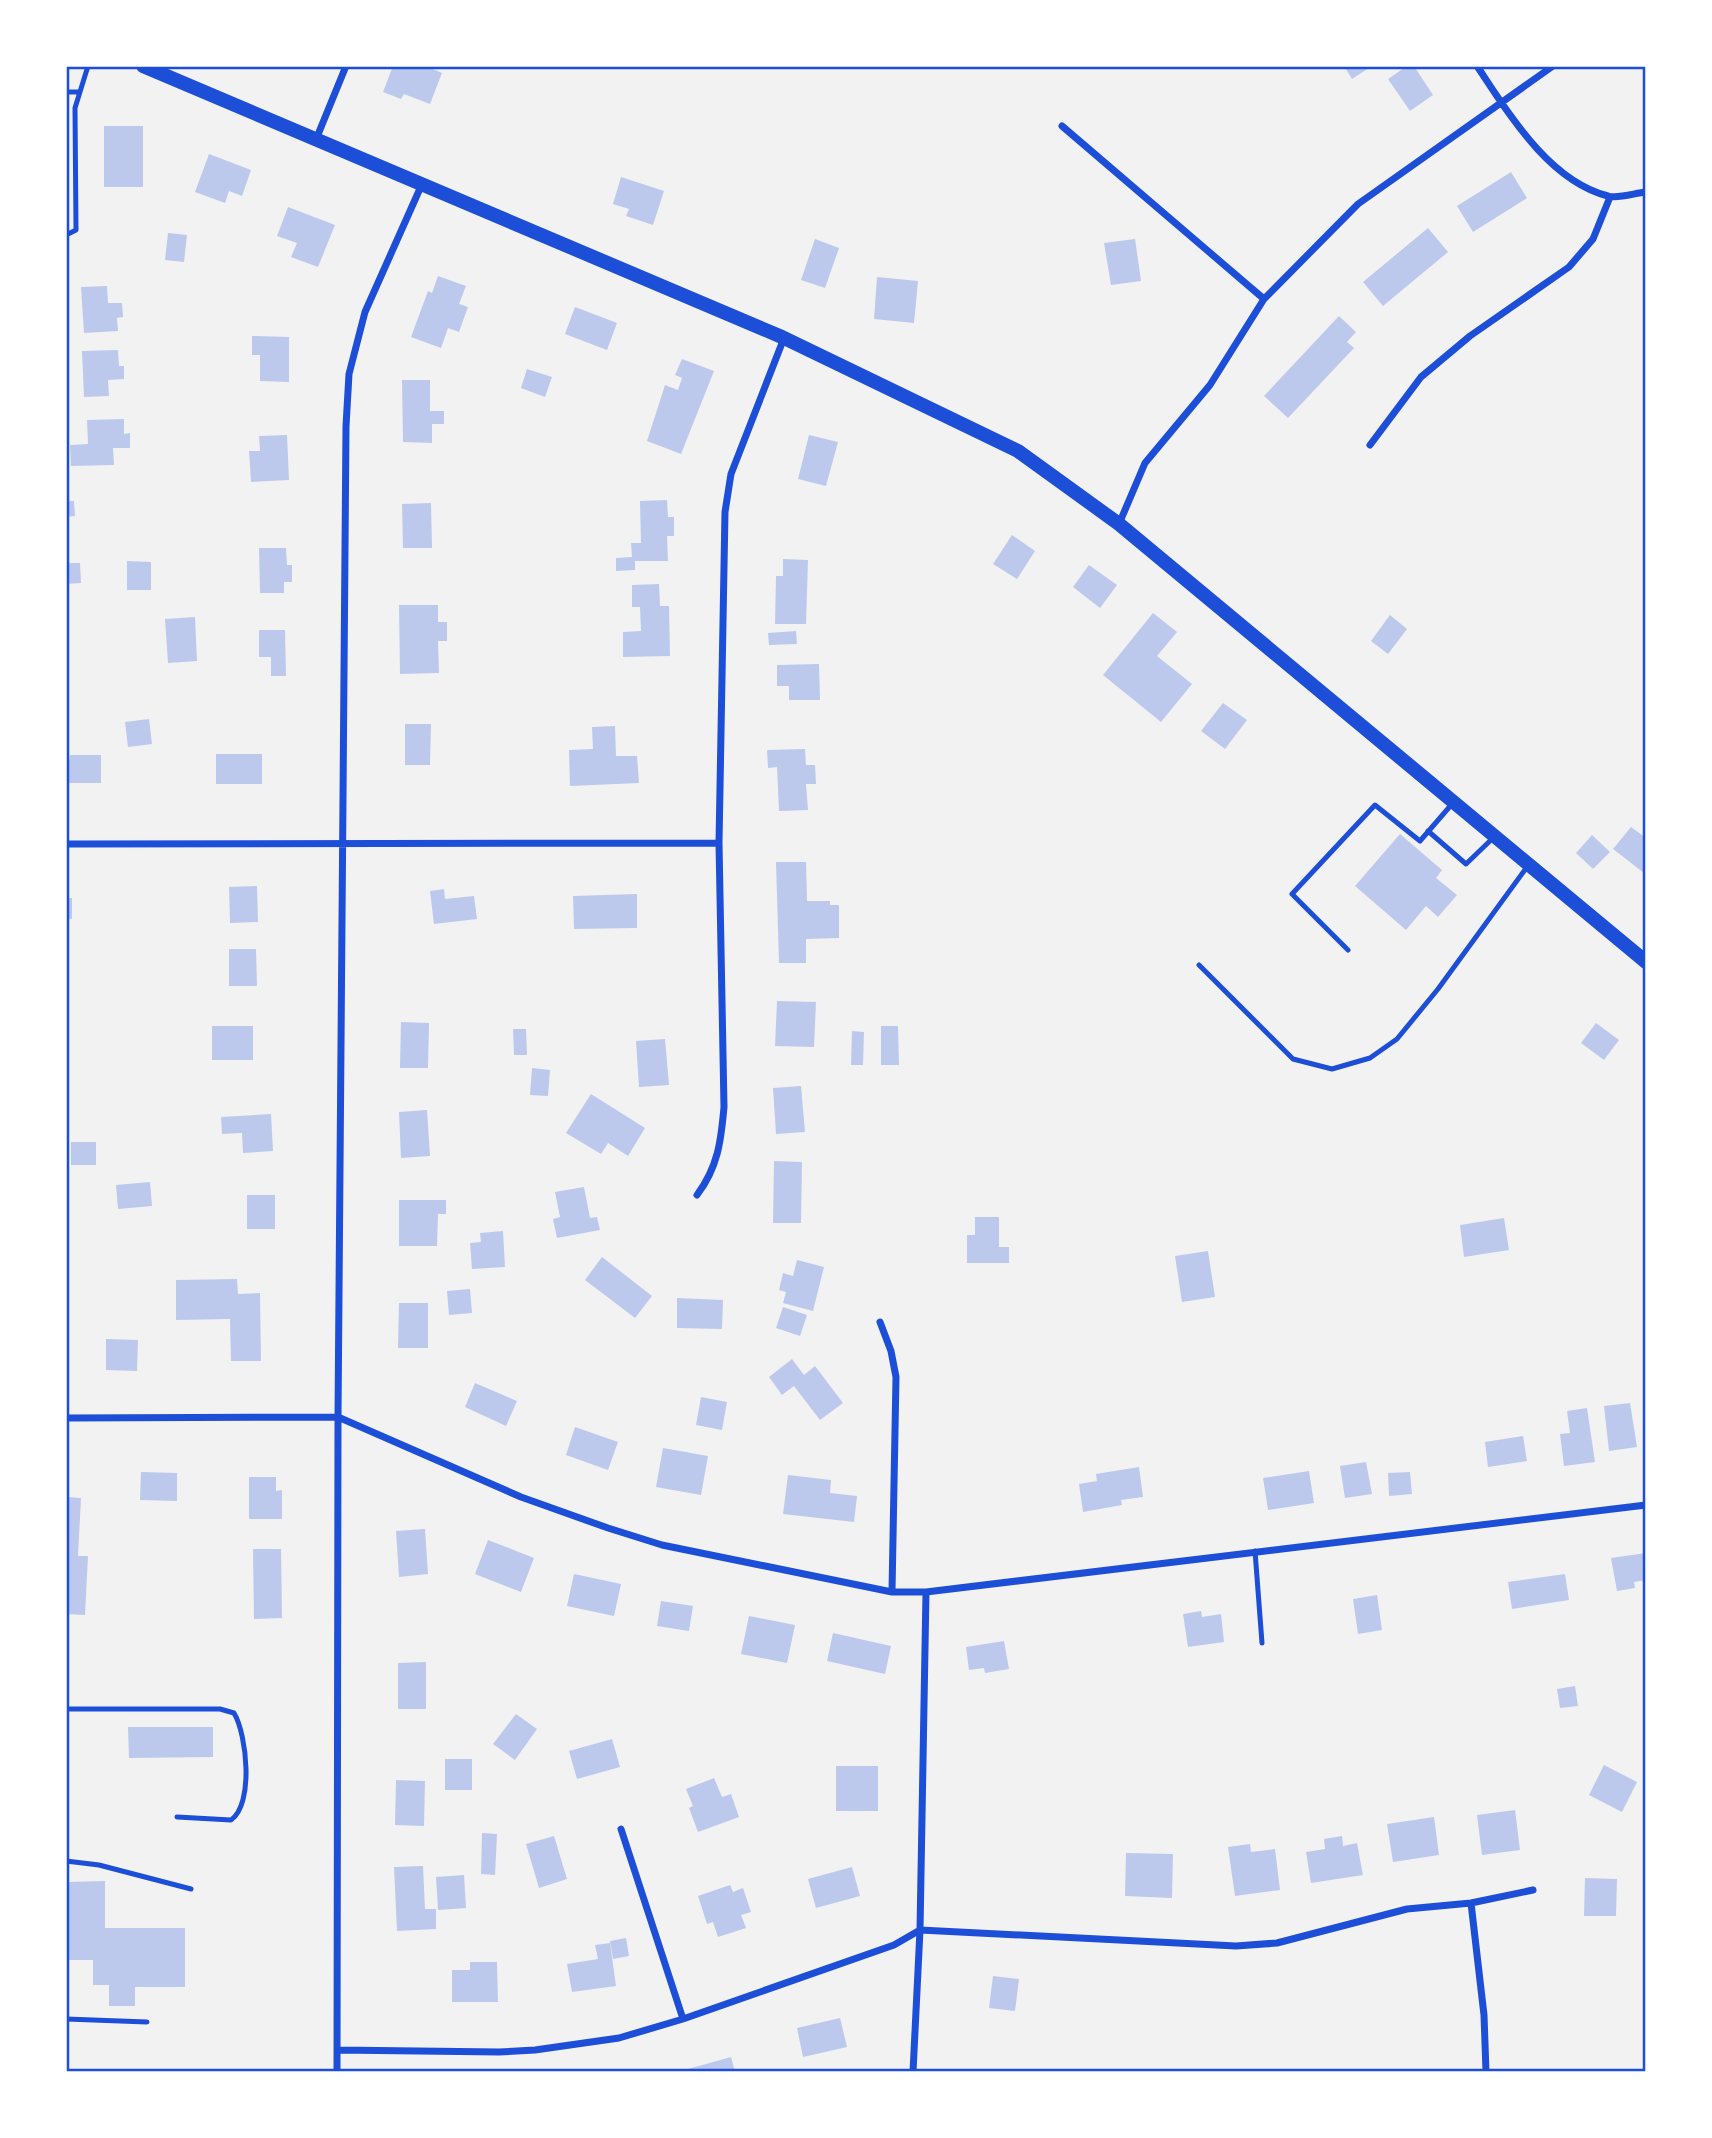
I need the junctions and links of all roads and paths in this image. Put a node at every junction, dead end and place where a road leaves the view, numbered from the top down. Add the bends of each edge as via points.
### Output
1 (88, 66) edge
2 (143, 66) edge
3 (346, 66) edge
4 (1476, 66) edge
5 (1553, 66) edge
6 (66, 92) edge
7 (79, 93) junction
8 (1500, 102) junction
9 (1062, 126) dead end
10 (317, 137) junction
11 (422, 184) junction
12 (1646, 192) edge
13 (1610, 197) junction
14 (66, 235) edge
15 (1265, 299) junction
16 (785, 338) junction
17 (1370, 445) dead end
18 (1119, 524) junction
19 (1454, 801) junction
20 (1428, 831) junction
21 (1495, 835) junction
22 (341, 843) junction
23 (66, 844) edge
24 (719, 844) junction
25 (1529, 864) junction
26 (1348, 950) dead end
27 (1646, 962) edge
28 (1199, 965) dead end
29 (697, 1195) dead end
30 (880, 1322) dead end
31 (338, 1417) junction
32 (66, 1418) edge
33 (1646, 1505) edge
34 (1255, 1551) junction
35 (892, 1592) junction
36 (926, 1592) junction
37 (1262, 1643) dead end
38 (66, 1709) edge
39 (177, 1817) dead end
40 (621, 1829) dead end
41 (66, 1861) edge
42 (191, 1889) dead end
43 (1533, 1890) dead end
44 (1471, 1903) junction
45 (920, 1930) junction
46 (66, 2019) edge
47 (683, 2019) junction
48 (147, 2022) dead end
49 (337, 2050) junction
50 (337, 2071) edge
51 (913, 2071) edge
52 (1486, 2071) edge

1 - 7 lane
2 - 10 main road
3 - 10 street
4 - 8 street
5 - 8 street
6 - 7 lane
7 - 14 lane via 75,108 76,230
8 - 13 street via 1561,173
8 - 15 street via 1358,204
9 - 15 street
10 - 11 main road
11 - 16 main road
11 - 22 street via 365,312 349,374
12 - 13 street
13 - 17 street via 1593,239 1569,267 1470,336 1422,377
15 - 18 street via 1210,385 1145,463
16 - 18 main road via 1018,451
16 - 24 street via 732,474 725,512
18 - 19 main road
19 - 20 lane
19 - 21 main road
20 - 21 lane via 1466,864
20 - 26 lane via 1420,841 1375,805 1292,894
21 - 25 main road
22 - 23 street
22 - 24 street
22 - 31 street
24 - 29 street via 724,1107 712,1175
25 - 27 main road
25 - 28 lane via 1438,989 1397,1039 1370,1059 1332,1069 1293,1059
30 - 35 street via 896,1377
31 - 32 street
31 - 35 street via 521,1497 619,1532
31 - 49 street
33 - 34 street
34 - 36 street
34 - 37 lane
35 - 36 street
36 - 45 street
38 - 39 lane via 220,1709 234,1713 245,1746 241,1808 231,1820
40 - 47 street
41 - 42 lane
43 - 44 street
44 - 45 street via 1407,1909 1277,1943 1236,1946
44 - 52 street
45 - 47 street via 894,1944
45 - 51 street
46 - 48 lane
47 - 49 street via 619,2038 536,2050
49 - 50 street

